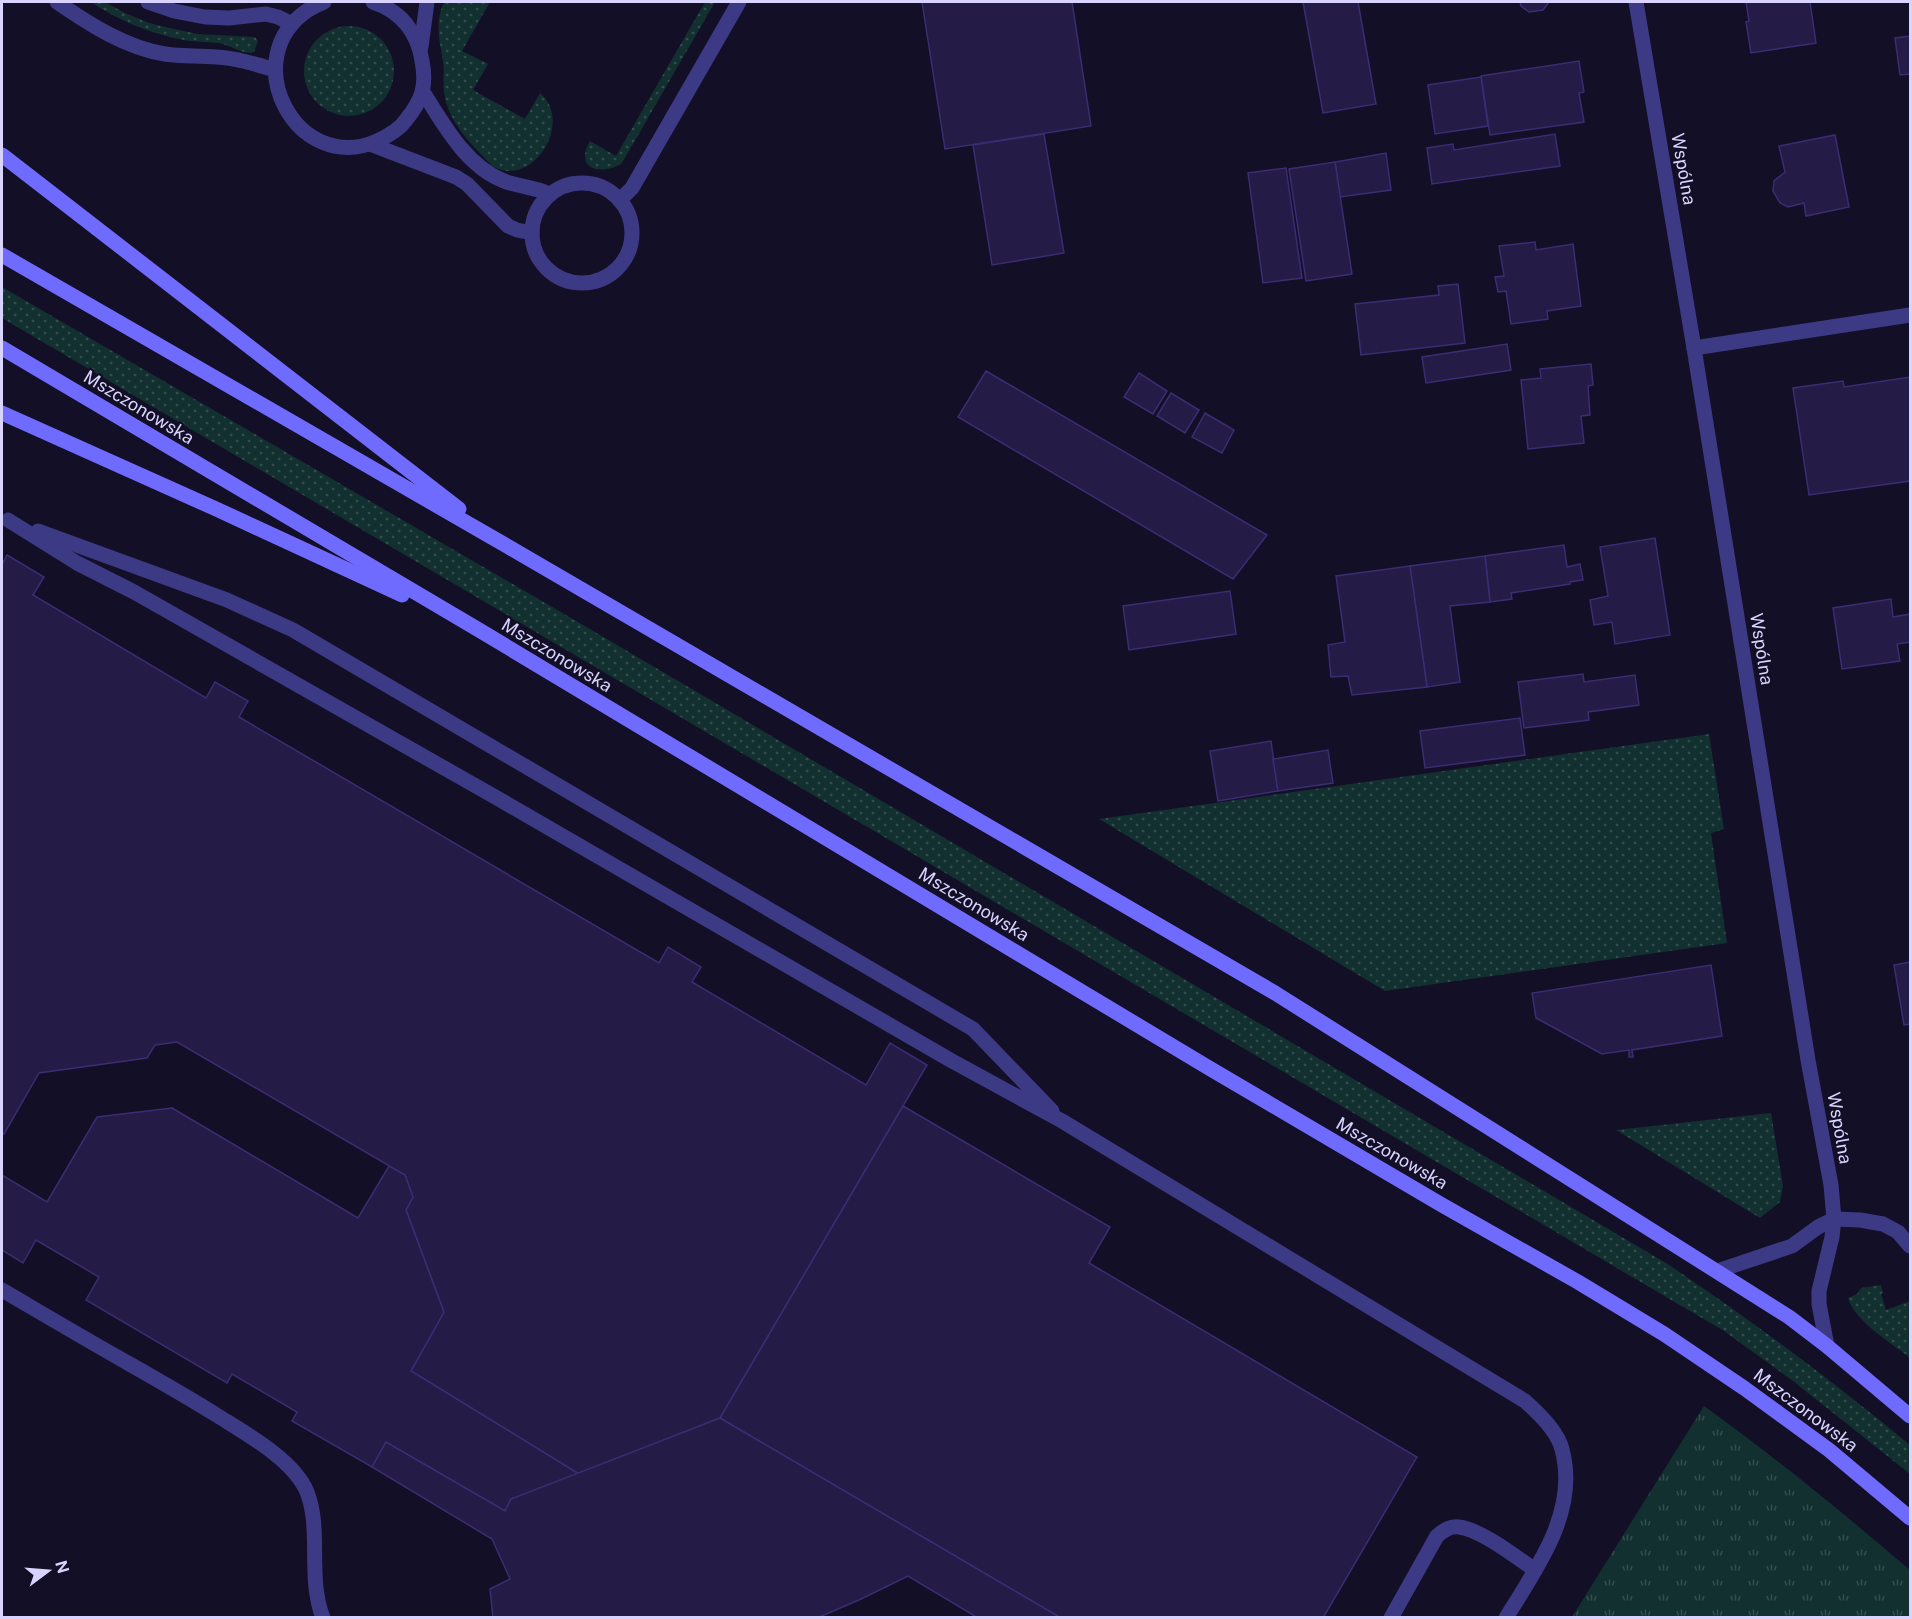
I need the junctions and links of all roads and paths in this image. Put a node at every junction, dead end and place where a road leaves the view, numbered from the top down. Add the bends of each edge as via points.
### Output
1 (57, 2) edge
2 (148, 2) edge
3 (324, 2) edge
4 (374, 2) edge
5 (427, 2) edge
6 (739, 2) edge
7 (1636, 2) edge
8 (292, 24) junction
9 (420, 50) junction
10 (275, 70) junction
11 (423, 92) junction
12 (370, 144) junction
13 (2, 154) edge
14 (549, 194) junction
15 (620, 200) junction
16 (532, 233) junction
17 (2, 255) edge
18 (1911, 315) edge
19 (2, 348) edge
20 (1694, 348) junction
21 (2, 413) edge
22 (5, 519) edge
23 (507, 546) junction
24 (479, 630) junction
25 (1062, 1121) junction
26 (1834, 1219) junction
27 (1911, 1246) edge
28 (1717, 1271) junction
29 (2, 1290) edge
30 (1827, 1346) junction
31 (1911, 1416) edge
32 (1911, 1518) edge
33 (1535, 1570) junction
34 (323, 1617) edge
35 (1391, 1617) edge
36 (1506, 1617) edge

1 - 10 street via 108,33 156,52 235,59
2 - 8 street via 205,17 266,14
3 - 8 street via 307,10
4 - 9 street via 401,17
5 - 9 street
6 - 15 street via 632,188
7 - 20 street, Wspólna
8 - 10 street via 280,46
9 - 11 street
10 - 12 street via 284,109 312,137 351,147
11 - 12 street via 402,125
11 - 14 street via 459,145 486,171
12 - 16 street via 456,177 508,226
13 - 23 main road
14 - 15 street via 580,182 596,184
14 - 16 street via 538,207
15 - 16 street via 629,216 631,244 618,268 606,277 574,283 559,278 536,255
17 - 23 main road
18 - 20 street
19 - 24 main road, Mszczonowska
20 - 26 street, Wspólna
21 - 24 main road
22 - 25 street
22 - 25 street via 227,600 293,630 973,1029
23 - 28 main road via 1275,993
24 - 32 main road, Mszczonowska via 1219,1074 1664,1334 1830,1450
25 - 33 street via 1524,1401 1545,1420 1559,1440 1567,1483 1564,1505
26 - 27 street via 1882,1224 1898,1232
26 - 28 street via 1792,1246
26 - 30 street, Wspólna via 1819,1291
28 - 30 main road
29 - 34 street via 183,1394 279,1457 306,1490 311,1505 315,1585
30 - 31 main road
33 - 35 street via 1483,1537 1451,1527 1437,1536
33 - 36 street

